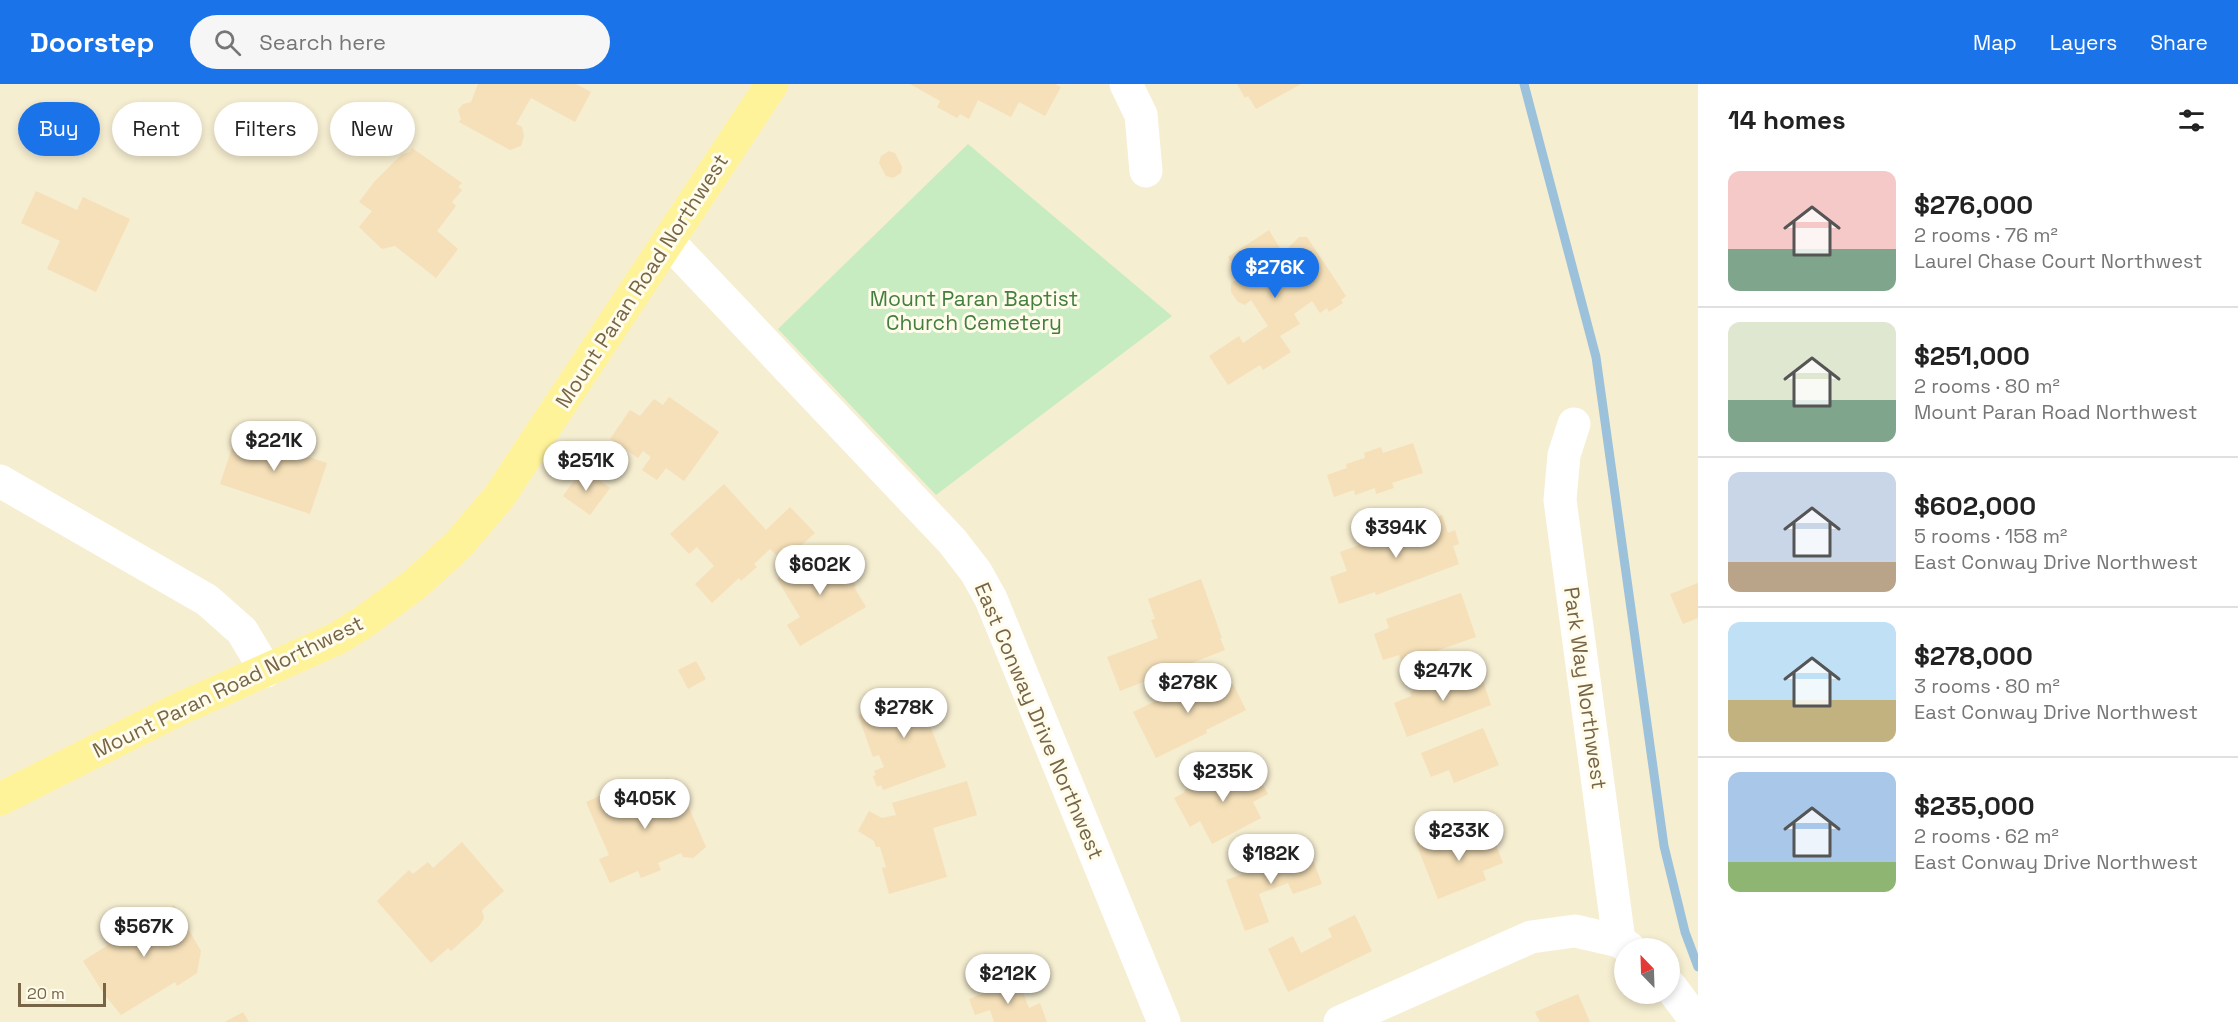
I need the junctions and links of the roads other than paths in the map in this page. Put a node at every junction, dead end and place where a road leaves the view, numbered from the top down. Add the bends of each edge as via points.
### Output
1 (772, 84) edge
2 (1126, 84) edge
3 (1146, 171) dead end
4 (669, 242) junction
5 (1574, 424) dead end
6 (0, 481) edge
7 (266, 670) junction
8 (0, 799) edge
9 (1623, 938) edge
10 (1614, 942) edge
11 (1680, 1000) edge
12 (1164, 1022) edge
13 (1340, 1022) edge
14 (1696, 1022) edge

1 - 4 main road, Mount Paran Road Northwest
2 - 3 street via 1141,115
4 - 7 main road, Mount Paran Road Northwest via 499,497 458,545 414,585 365,621 338,638
4 - 12 street, East Conway Drive Northwest via 952,541 976,572 991,599
5 - 9 street, Park Way Northwest via 1564,454 1560,500
6 - 7 street via 207,600 242,631
7 - 8 main road, Mount Paran Road Northwest
10 - 13 street via 1575,931 1531,937
11 - 14 street

